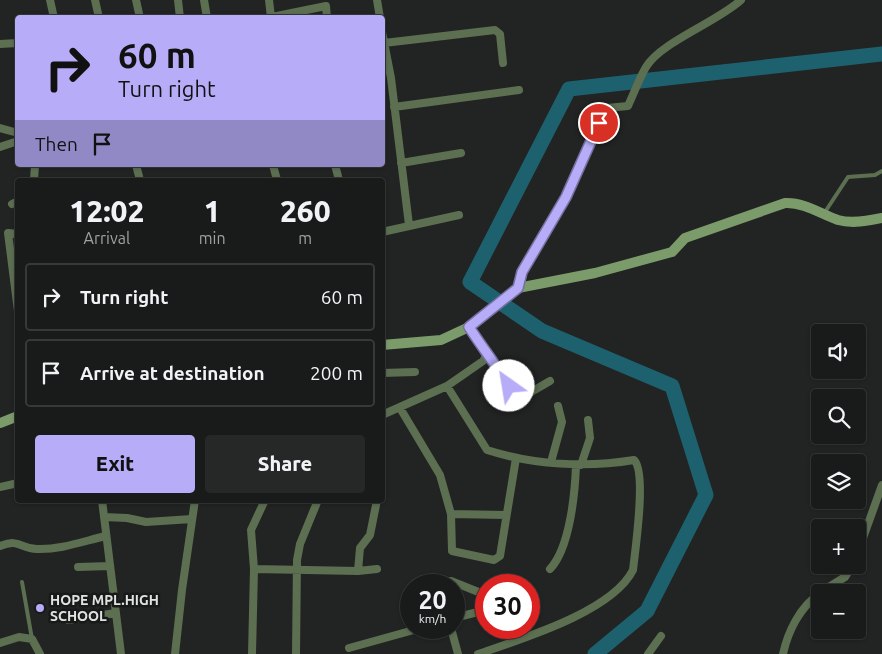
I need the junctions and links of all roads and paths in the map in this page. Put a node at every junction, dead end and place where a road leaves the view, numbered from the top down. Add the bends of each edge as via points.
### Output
1 (50, 0) edge
2 (95, 0) edge
3 (136, 0) edge
4 (178, 0) edge
5 (204, 0) edge
6 (269, 0) edge
7 (377, 0) edge
8 (741, 0) edge
9 (325, 3) edge
10 (53, 15) edge
11 (98, 15) edge
12 (139, 15) edge
13 (180, 15) edge
14 (206, 15) edge
15 (271, 15) edge
16 (279, 15) edge
17 (380, 15) edge
18 (15, 43) edge
19 (385, 43) edge
20 (0, 44) edge
21 (385, 55) edge
22 (503, 63) dead end
23 (387, 79) edge
24 (519, 90) dead end
25 (394, 107) junction
26 (0, 128) edge
27 (15, 132) edge
28 (15, 142) edge
29 (0, 147) edge
30 (462, 153) dead end
31 (401, 163) junction
32 (882, 171) edge
33 (824, 214) junction
34 (459, 215) dead end
35 (882, 218) edge
36 (408, 225) junction
37 (385, 231) edge
38 (15, 233) edge
39 (518, 288) junction
40 (15, 292) edge
41 (472, 324) junction
42 (385, 346) edge
43 (486, 356) junction
44 (415, 372) dead end
45 (385, 373) edge
46 (550, 382) dead end
47 (447, 386) junction
48 (558, 406) dead end
49 (400, 408) junction
50 (385, 414) edge
51 (15, 417) edge
52 (588, 420) dead end
53 (0, 423) edge
54 (516, 458) junction
55 (552, 462) junction
56 (578, 465) junction
57 (15, 484) edge
58 (882, 485) edge
59 (0, 487) edge
60 (102, 503) edge
61 (195, 503) edge
62 (264, 503) edge
63 (317, 503) edge
64 (376, 503) edge
65 (451, 514) junction
66 (506, 515) junction
67 (104, 517) junction
68 (192, 519) junction
69 (866, 530) edge
70 (106, 536) junction
71 (0, 546) edge
72 (110, 566) junction
73 (78, 568) dead end
74 (254, 569) junction
75 (377, 569) dead end
76 (550, 569) dead end
77 (297, 570) junction
78 (358, 571) junction
79 (847, 574) edge
80 (22, 582) dead end
81 (834, 584) edge
82 (811, 602) edge
83 (116, 613) junction
84 (68, 620) dead end
85 (400, 634) edge
86 (661, 636) dead end
87 (32, 639) junction
88 (455, 639) edge
89 (0, 643) edge
90 (350, 648) dead end
91 (40, 654) edge
92 (121, 654) edge
93 (175, 654) edge
94 (252, 654) edge
95 (296, 654) edge
96 (458, 654) edge
97 (478, 654) edge
98 (648, 654) edge
99 (783, 654) edge

1 - 10 street
2 - 11 street
3 - 12 street
4 - 13 street
5 - 14 street
6 - 15 street
7 - 17 street
8 - 39 street via 646,65 628,106 606,108 566,197 522,272
9 - 16 street
18 - 20 street
19 - 22 street via 495,30 500,34
21 - 23 street
23 - 25 street
24 - 25 street
25 - 31 street
26 - 27 street
28 - 29 street
30 - 31 street
31 - 36 street
32 - 33 lane via 875,175 848,177
33 - 35 street via 853,222
33 - 39 street via 798,204 785,203 686,238 672,252 594,273
34 - 36 street
36 - 37 street
38 - 40 street via 5,230
39 - 41 street
41 - 42 street via 441,340
41 - 43 street
43 - 46 street via 494,362 519,399
43 - 47 street
44 - 45 street
47 - 49 street
47 - 54 street via 484,447
48 - 55 street via 562,422
49 - 50 street
49 - 65 street via 440,475
51 - 53 street
52 - 56 street via 590,438
54 - 55 street
54 - 66 street
55 - 56 street
56 - 76 street via 571,519 560,556
56 - 97 street via 634,460 638,465 636,543 633,570 627,582 586,611 541,632
57 - 59 street
58 - 69 street
60 - 67 street
61 - 68 street
62 - 74 street via 251,530
63 - 77 street via 300,544
64 - 78 street via 370,535 360,548
65 - 66 street
65 - 66 street via 452,551 494,560 500,556
67 - 68 street via 146,522
67 - 70 street
68 - 93 street
70 - 71 street via 56,548 36,549 12,541
70 - 72 street
72 - 73 street
72 - 83 street
74 - 77 street
74 - 94 street
75 - 78 street
77 - 78 street
77 - 95 street
79 - 81 street
80 - 87 lane
82 - 99 street via 792,626
83 - 84 street
83 - 92 street
85 - 90 street
86 - 98 street
87 - 89 street via 19,637
87 - 91 street
88 - 96 street

